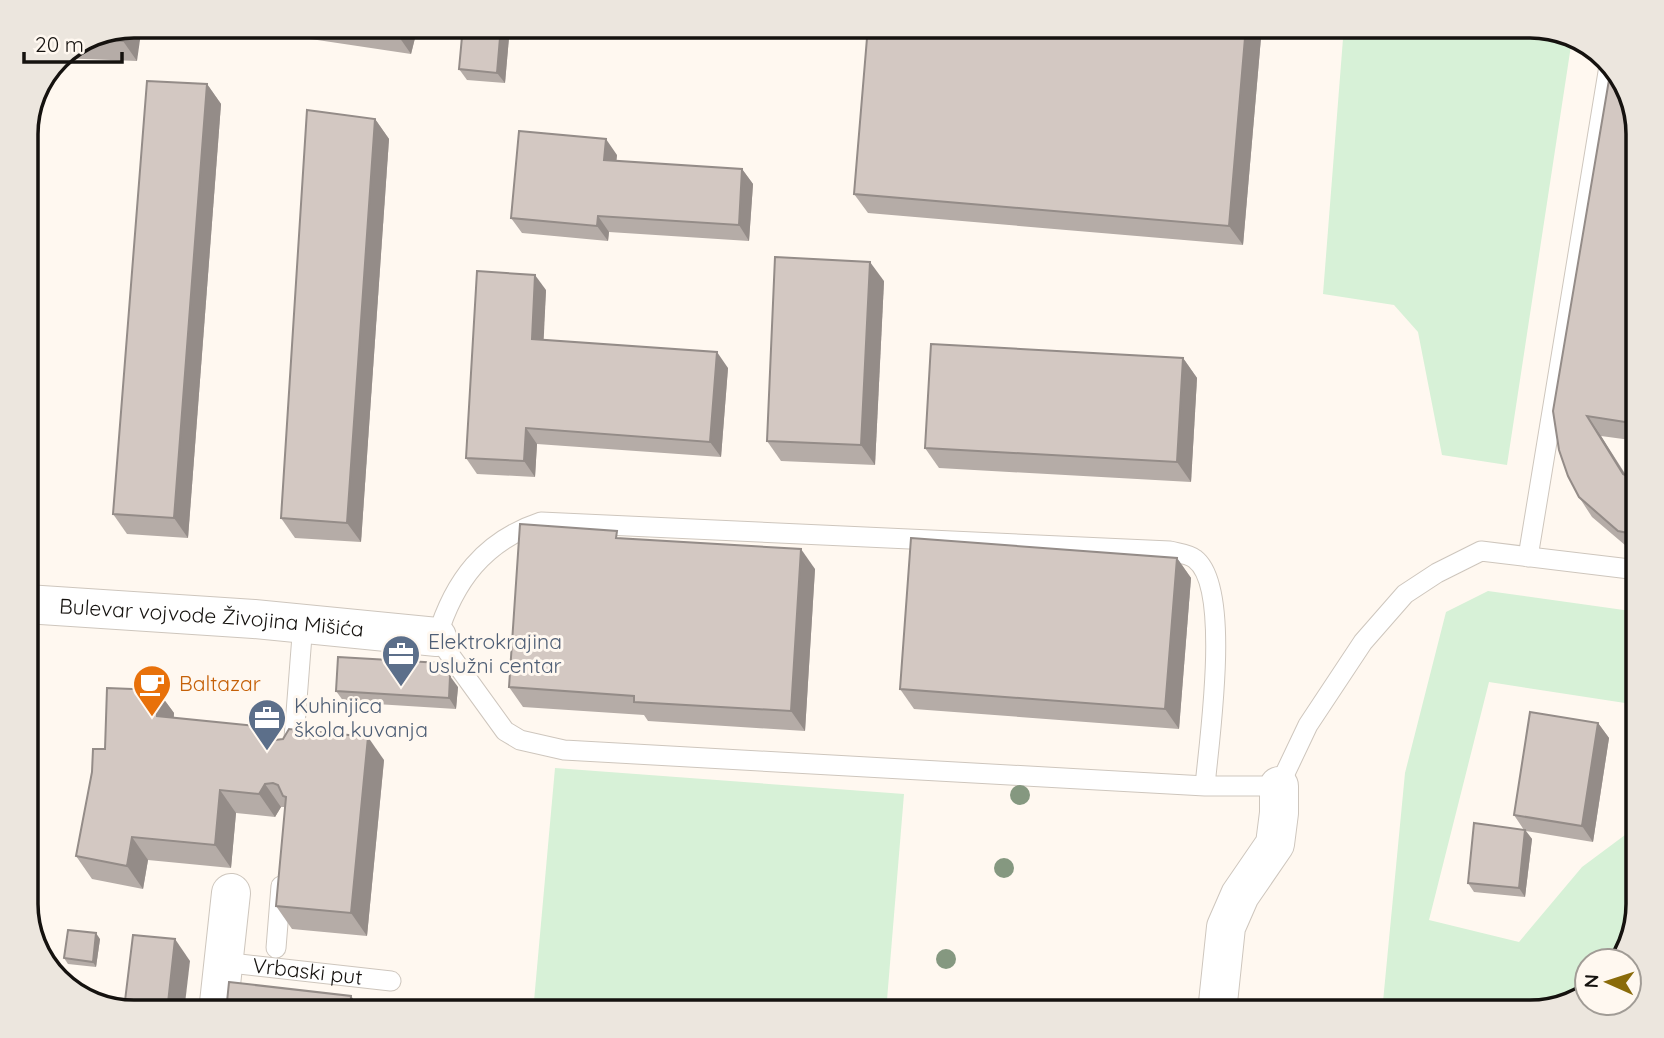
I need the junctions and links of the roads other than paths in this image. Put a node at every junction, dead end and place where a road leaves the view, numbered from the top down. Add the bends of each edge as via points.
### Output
1 (1607, 79) edge
2 (1528, 557) junction
3 (1626, 569) edge
4 (39, 605) edge
5 (303, 623) junction
6 (437, 637) junction
7 (293, 751) edge
8 (1206, 786) junction
9 (1279, 786) junction
10 (283, 870) edge
11 (231, 893) dead end
12 (276, 948) dead end
13 (222, 962) junction
14 (391, 981) dead end
15 (219, 1000) edge
16 (1218, 1000) edge

1 - 2 lane
2 - 3 lane
2 - 9 lane via 1480,551 1405,594 1363,642 1308,724
4 - 5 street, Bulevar vojvode Živojina Mišića
5 - 6 street, Bulevar vojvode Živojina Mišića
5 - 7 lane
6 - 8 lane via 505,731 520,740 564,750
6 - 8 lane via 459,583 491,548 541,522 1170,551 1195,558 1206,572 1213,596 1217,632
8 - 9 lane
9 - 16 street via 1275,844 1240,895 1226,927
10 - 12 lane
11 - 13 street, Vrbaski put
13 - 14 lane, Vrbaski put
13 - 15 street, Vrbaski put

